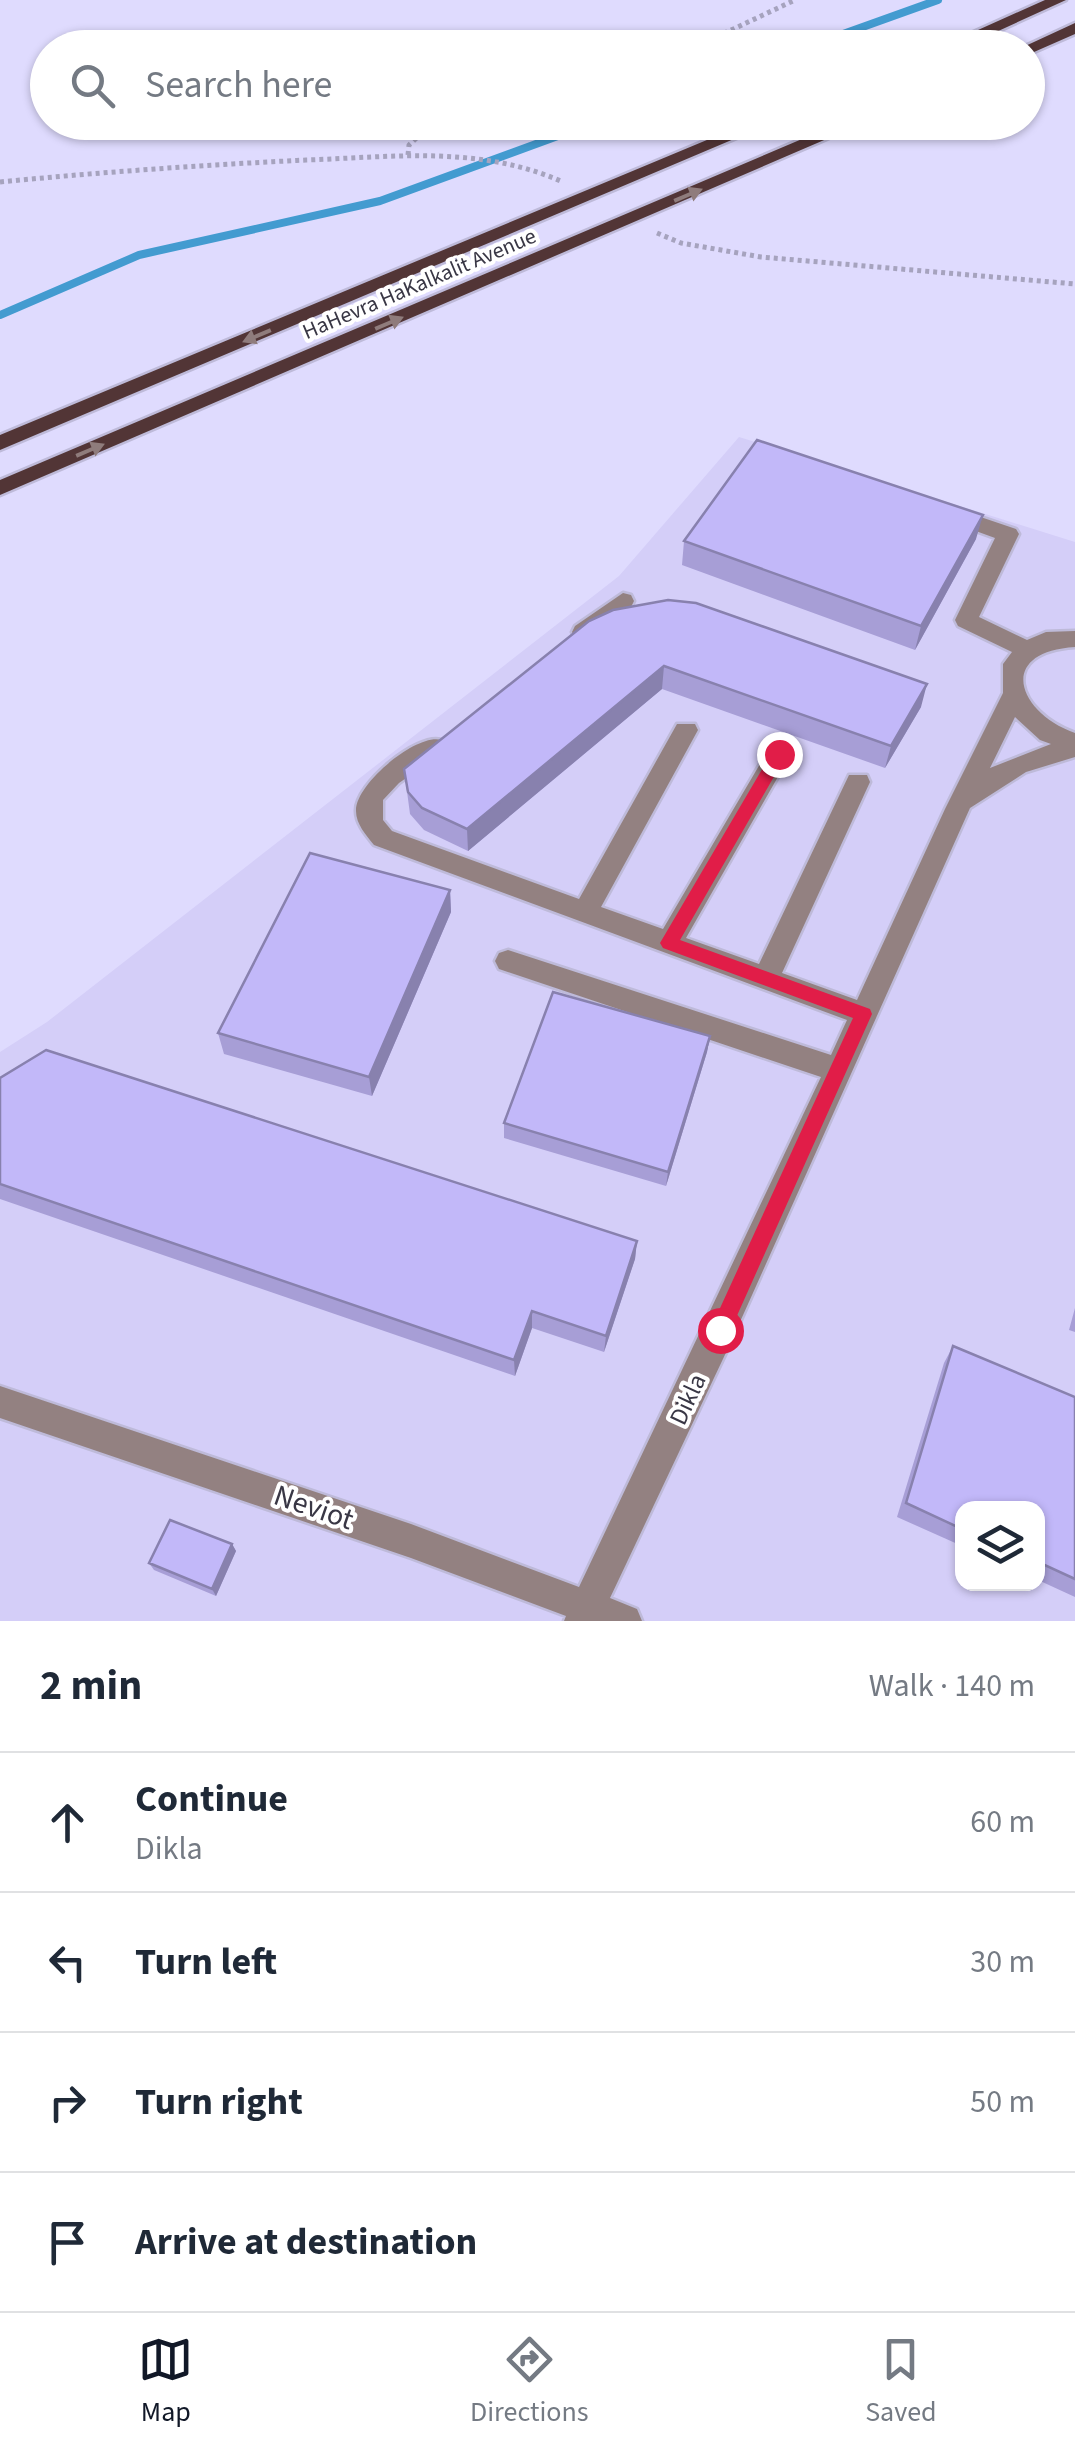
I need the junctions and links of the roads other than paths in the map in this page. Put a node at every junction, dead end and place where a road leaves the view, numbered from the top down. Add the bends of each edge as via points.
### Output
1 (1058, 0) edge
2 (1075, 28) edge
3 (988, 30) edge
4 (1045, 41) edge
5 (723, 140) edge
6 (816, 140) edge
7 (0, 443) edge
8 (0, 488) edge
9 (935, 508) edge
10 (622, 601) dead end
11 (1075, 638) edge
12 (560, 650) edge
13 (1027, 650) junction
14 (1013, 698) junction
15 (686, 730) dead end
16 (450, 734) edge
17 (1075, 745) edge
18 (779, 754) dead end
19 (858, 782) dead end
20 (957, 809) junction
21 (585, 912) junction
22 (669, 943) junction
23 (508, 962) dead end
24 (766, 978) junction
25 (863, 1014) junction
26 (838, 1070) junction
27 (0, 1402) edge
28 (584, 1614) edge
29 (625, 1621) edge

1 - 3 main road
2 - 4 main road
5 -> 7 main road, HaHevra HaKalkalit Avenue
8 -> 6 main road, HaHevra HaKalkalit Avenue
9 - 13 street via 1008,534 966,620
10 - 12 street
11 - 13 street
13 - 14 street, Dikla via 1014,664
14 - 17 street via 1042,730
14 - 20 street, Dikla
15 - 21 street
16 - 21 street via 371,794 365,812 370,825 382,838
17 - 20 street, Dikla via 1024,760 985,782
18 - 22 street
19 - 24 street
20 - 25 street, Dikla
21 - 22 street
22 - 24 street
23 - 26 street
24 - 25 street
25 - 26 street, Dikla
26 - 28 street, Dikla
27 - 28 street, Neviot via 412,1541
28 - 29 street, Neviot

